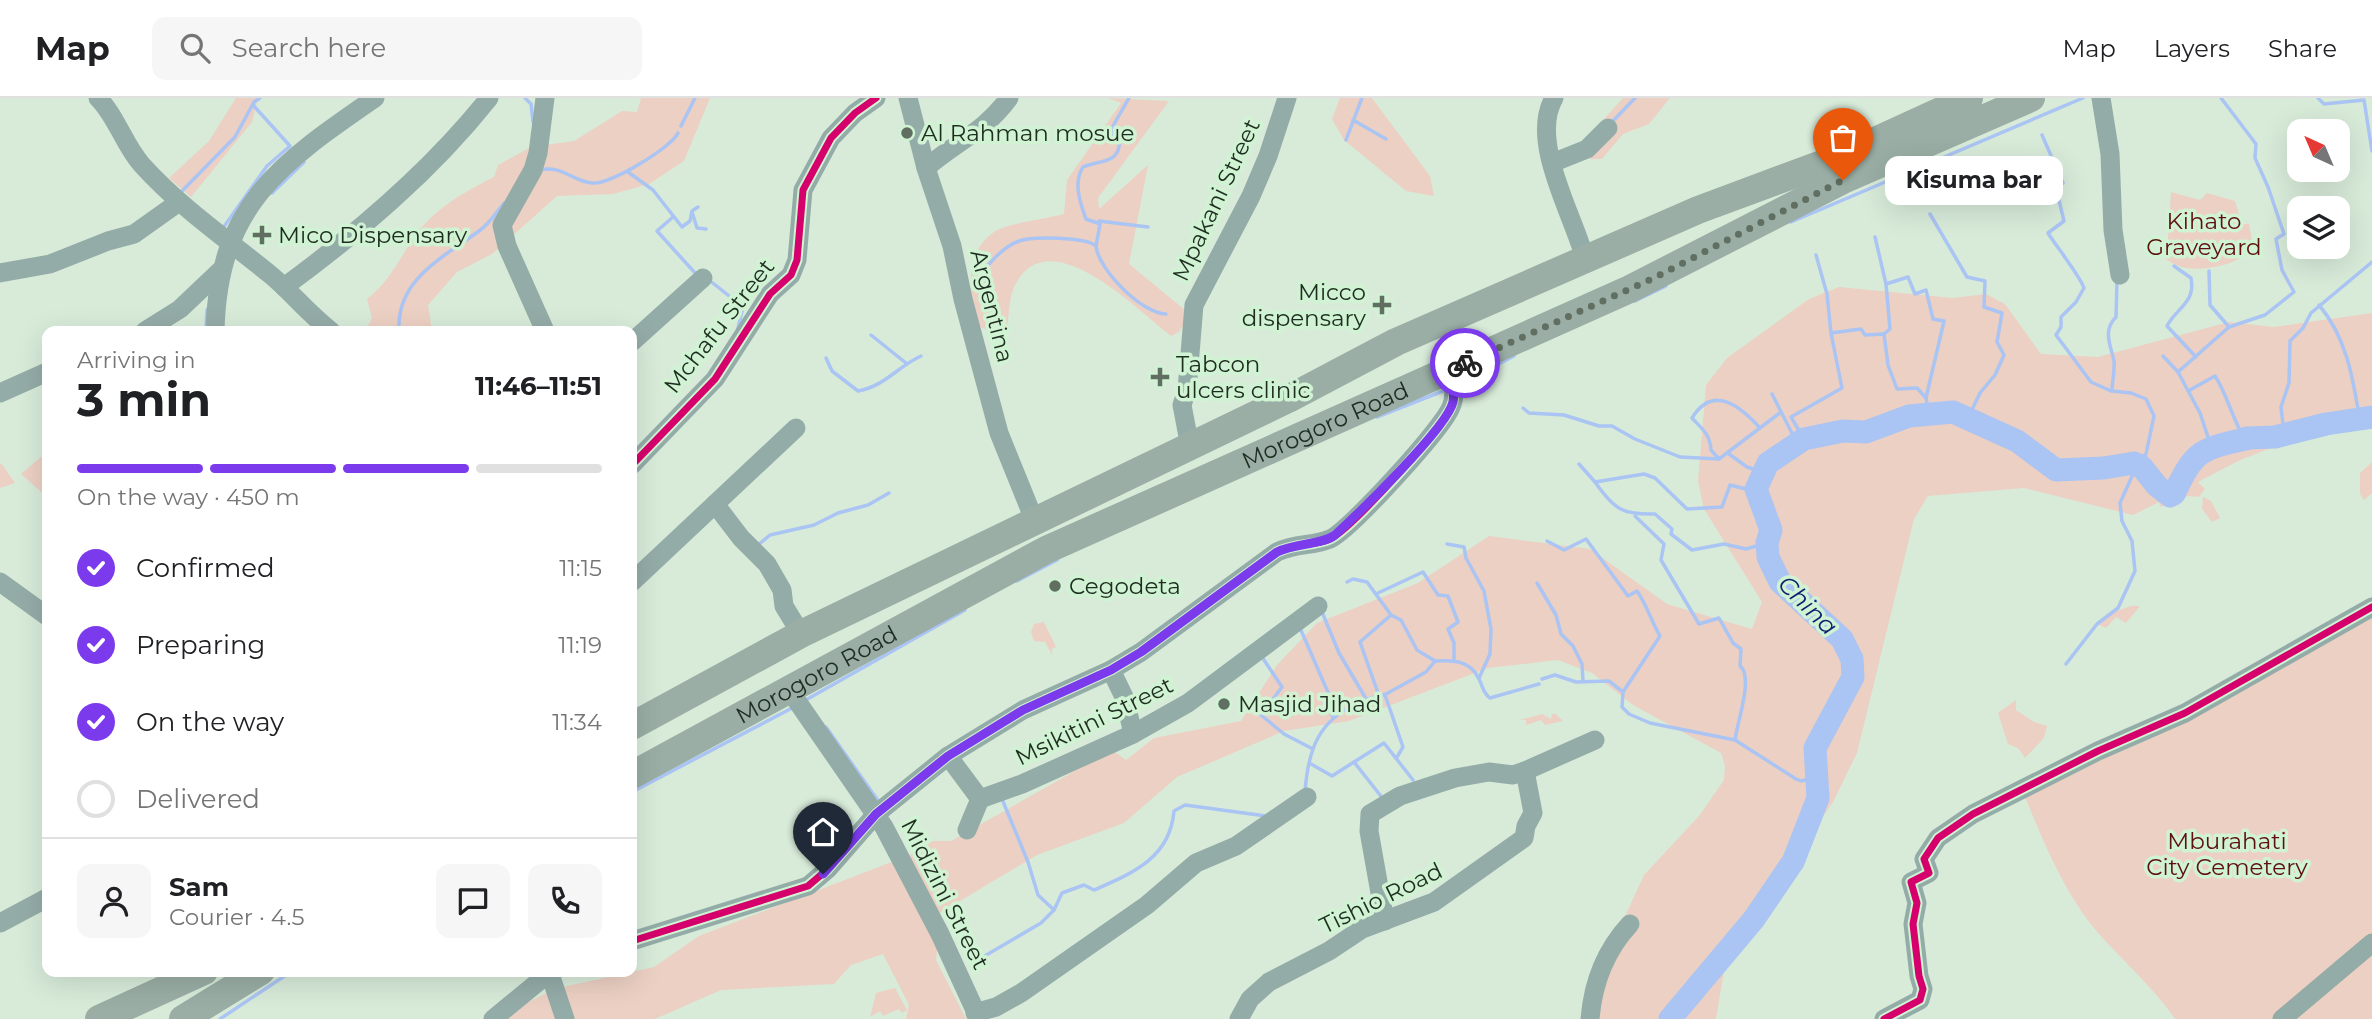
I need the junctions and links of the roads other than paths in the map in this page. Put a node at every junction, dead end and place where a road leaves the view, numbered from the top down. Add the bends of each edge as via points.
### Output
1 (98, 98) edge
2 (375, 98) edge
3 (489, 98) edge
4 (545, 98) edge
5 (876, 98) edge
6 (908, 98) edge
7 (1009, 98) edge
8 (1287, 98) edge
9 (1554, 98) edge
10 (2031, 98) edge
11 (2101, 98) edge
12 (1962, 99) edge
13 (1608, 128) dead end
14 (1552, 163) junction
15 (926, 168) junction
16 (175, 200) junction
17 (229, 241) junction
18 (1585, 259) junction
19 (220, 271) junction
20 (0, 273) edge
21 (2120, 275) dead end
22 (703, 278) dead end
23 (285, 287) junction
24 (153, 326) edge
25 (215, 326) edge
26 (326, 326) edge
27 (543, 326) edge
28 (637, 337) edge
29 (1448, 370) junction
30 (42, 374) edge
31 (0, 393) edge
32 (796, 428) dead end
33 (1190, 447) junction
34 (637, 460) edge
35 (715, 504) junction
36 (1035, 523) junction
37 (637, 577) edge
38 (0, 582) edge
39 (1318, 606) dead end
40 (2372, 607) edge
41 (42, 612) edge
42 (801, 634) junction
43 (1111, 670) junction
44 (790, 691) junction
45 (637, 723) edge
46 (1133, 734) junction
47 (1595, 740) dead end
48 (948, 756) junction
49 (1525, 771) junction
50 (637, 772) edge
51 (1307, 797) dead end
52 (980, 799) junction
53 (876, 814) junction
54 (967, 830) dead end
55 (42, 901) edge
56 (1385, 921) junction
57 (0, 923) edge
58 (1630, 924) dead end
59 (637, 939) edge
60 (2372, 943) edge
61 (191, 977) edge
62 (252, 977) edge
63 (543, 977) edge
64 (551, 977) edge
65 (977, 1016) edge
66 (190, 1017) edge
67 (99, 1019) edge
68 (493, 1019) edge
69 (565, 1019) edge
70 (1239, 1019) edge
71 (1590, 1019) edge
72 (1884, 1019) edge
73 (2282, 1019) edge

1 - 16 street via 128,147
2 - 17 street via 280,170 255,196
3 - 23 street via 409,186
4 - 27 street via 536,161 502,225
5 - 34 street, Mchafu Street via 838,131 803,191 797,260 791,275 770,294 715,379
6 - 15 street, Argentina
7 - 15 street via 977,134
8 - 33 street, Mpakani Street via 1251,196 1194,305 1182,405
9 - 14 street via 1545,122
10 - 29 highway, Morogoro Road via 1843,180 1642,283
11 - 21 street
12 - 18 highway, Morogoro Road via 1838,158 1698,210
13 - 14 street via 1587,149
14 - 18 street
15 - 36 street, Argentina via 952,246 999,433
16 - 17 street
16 - 20 street via 134,234 50,264
17 - 19 street
17 - 23 street
18 - 33 highway, Morogoro Road via 1396,342
19 - 24 street via 180,309
19 - 25 street
22 - 28 street
23 - 26 street
29 - 43 street via 1454,387 1449,413 1376,497 1335,535 1277,552 1209,605
29 - 44 highway, Morogoro Road via 1046,550
30 - 31 street
32 - 35 street
33 - 36 highway, Morogoro Road
35 - 37 street
35 - 42 street via 767,564
36 - 42 highway, Morogoro Road
38 - 41 street
39 - 46 street, Msikitini Street via 1188,703
40 - 72 street via 2185,713 1973,814 1938,838 1924,859 1929,873 1911,882 1917,903 1913,924 1923,989 1920,1000
42 - 45 highway, Morogoro Road
43 - 46 street via 1125,699
43 - 48 street via 1023,710
44 - 50 highway, Morogoro Road
44 - 53 street, Midizini Street
46 - 52 street, Msikitini Street
47 - 49 street
48 - 52 street
48 - 53 street
49 - 56 street, Tishio Road via 1533,813 1524,838 1451,892
49 - 56 street via 1455,778 1400,796 1370,814
51 - 65 street via 1237,846 1196,863 1147,905 1021,993
52 - 54 street
53 - 59 street via 808,886
53 - 65 street, Midizini Street
55 - 57 street
56 - 70 street, Tishio Road via 1269,982 1250,999
58 - 71 street via 1604,960 1592,994
60 - 73 street
61 - 67 highway
62 - 66 highway
63 - 68 street
64 - 69 street

